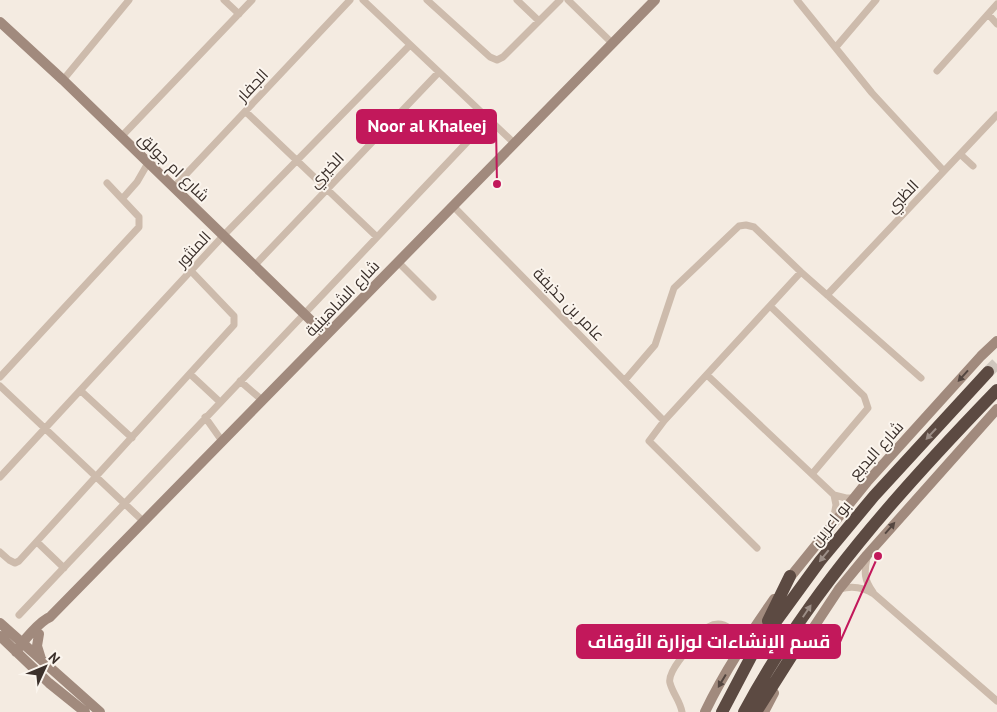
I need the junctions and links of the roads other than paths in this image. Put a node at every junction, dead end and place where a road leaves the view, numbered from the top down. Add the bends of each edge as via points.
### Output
1 (128, 0) edge
2 (224, 0) edge
3 (252, 0) edge
4 (350, 0) edge
5 (363, 0) edge
6 (427, 0) edge
7 (517, 0) edge
8 (560, 0) edge
9 (568, 0) edge
10 (655, 0) edge
11 (797, 0) edge
12 (876, 0) edge
13 (997, 4) edge
14 (239, 14) junction
15 (988, 14) junction
16 (539, 21) junction
17 (0, 22) edge
18 (997, 24) edge
19 (612, 43) junction
20 (410, 45) junction
21 (836, 47) junction
22 (937, 71) dead end
23 (439, 72) junction
24 (63, 80) junction
25 (246, 112) junction
26 (997, 115) edge
27 (489, 119) junction
28 (121, 137) junction
29 (514, 143) junction
30 (960, 154) junction
31 (297, 161) junction
32 (152, 166) junction
33 (972, 166) dead end
34 (944, 171) junction
35 (107, 183) dead end
36 (174, 188) junction
37 (327, 190) junction
38 (122, 199) junction
39 (453, 206) junction
40 (224, 236) junction
41 (377, 237) junction
42 (398, 262) junction
43 (254, 266) junction
44 (191, 271) junction
45 (801, 272) junction
46 (827, 296) junction
47 (433, 298) dead end
48 (770, 306) junction
49 (304, 313) junction
50 (326, 335) junction
51 (997, 341) edge
52 (988, 372) tunnel mouth
53 (190, 374) junction
54 (707, 374) junction
55 (0, 377) edge
56 (921, 378) dead end
57 (625, 380) junction
58 (240, 381) junction
59 (0, 386) edge
60 (81, 390) junction
61 (997, 390) edge
62 (262, 400) junction
63 (220, 402) junction
64 (997, 409) edge
65 (205, 417) junction
66 (664, 421) junction
67 (45, 429) junction
68 (132, 438) junction
69 (222, 441) junction
70 (812, 474) junction
71 (0, 477) edge
72 (96, 477) junction
73 (834, 495) junction
74 (854, 498) junction
75 (124, 503) junction
76 (143, 521) junction
77 (831, 524) junction
78 (37, 542) junction
79 (757, 548) dead end
80 (0, 552) edge
81 (867, 555) junction
82 (64, 568) junction
83 (790, 576) junction
84 (839, 589) junction
85 (874, 594) junction
86 (19, 615) dead end
87 (753, 628) junction
88 (2, 629) edge
89 (40, 629) junction
90 (736, 633) junction
91 (808, 636) junction
92 (25, 645) junction
93 (740, 651) junction
94 (16, 652) junction
95 (753, 653) junction
96 (42, 662) junction
97 (63, 696) junction
98 (997, 701) edge
99 (78, 712) edge
100 (84, 712) edge
101 (100, 712) edge
102 (682, 712) edge
103 (705, 712) edge
104 (722, 712) edge
105 (744, 712) edge
106 (756, 712) edge
107 (764, 712) edge

1 - 24 street
2 - 14 street
3 - 14 street
4 - 25 street, الجفار
5 - 20 street
6 - 16 street via 497,60
7 - 16 street
8 - 16 street
9 - 19 street
10 - 19 street, شارع الشاهينية
11 - 21 street
12 - 21 street
13 - 15 street
14 - 28 street
15 - 18 street
15 - 22 street
17 - 24 street, شارع ام جولق
19 - 29 street, شارع الشاهينية
20 - 23 street
20 - 31 street, المنثور
21 - 34 street via 872,93
23 - 27 street
23 - 37 street, الخيري
24 - 28 street, شارع ام جولق
25 - 31 street
25 - 36 street, الجفار
26 - 30 street, الظبي
27 - 29 street
27 - 41 street, شارع الشاهينية
28 - 32 street, شارع ام جولق
29 - 39 street, شارع الشاهينية
30 - 33 street
30 - 34 street, الظبي
31 - 37 street
31 - 40 street, المنثور
32 - 36 street, شارع ام جولق
32 - 38 street
34 - 46 street, الظبي
35 - 38 street
36 - 40 street, شارع ام جولق
37 - 41 street
37 - 43 street, الخيري
38 - 55 street via 138,217 140,224 137,230
39 - 42 street, شارع الشاهينية
39 - 57 street, عامر بن حذيفة
40 - 43 street, شارع ام جولق
40 - 44 street, المنثور
41 - 49 street, شارع الشاهينية
42 - 47 street
42 - 50 street, شارع الشاهينية
43 - 49 street, شارع ام جولق
44 - 53 street via 235,320 232,329
44 - 60 street, المنثور
45 - 46 street
45 - 48 street
45 - 57 street via 754,226 739,226 674,288 655,345
46 - 56 street
48 - 54 street
48 - 70 street via 864,396 868,404
49 - 50 street, شارع ام جولق
49 - 58 street, شارع الشاهينية
50 - 62 street, شارع الشاهينية
51 -> 74 street, شارع البديع
52 -> 95 highway, بو اعرين via 868,503 820,561
53 - 63 street
53 - 68 street
54 - 66 street
54 - 70 street
57 - 66 street, عامر بن حذيفة
58 - 62 street
58 - 63 street, شارع الشاهينية
59 - 67 street
60 - 67 street, المنثور
60 - 68 street
105 -> 61 highway via 810,605 841,564 888,507
62 - 69 street, شارع الشاهينية
63 - 65 street, شارع الشاهينية
81 -> 64 street
65 - 69 street
65 - 75 street, شارع الشاهينية
66 - 79 street via 649,441
67 - 71 street, المنثور
67 - 72 street
68 - 72 street
69 - 76 street, شارع الشاهينية
70 - 73 street
72 - 75 street
72 - 78 street
73 - 74 street
73 - 77 street via 835,515
74 - 77 street, شارع البديع
75 - 76 street
75 - 82 street, شارع الشاهينية
76 - 89 street, شارع الشاهينية
77 - 83 street, شارع البديع
78 - 80 street via 15,563
78 - 82 street
81 - 84 street
81 - 85 street via 864,573
82 - 86 street, شارع الشاهينية
83 - 87 street, شارع البديع
83 - 95 highway
84 - 85 street via 854,586
84 - 91 street
85 - 98 street
87 - 90 street via 745,633
87 - 93 street, شارع البديع
88 - 89 street
88 - 92 street
88 - 94 street
89 - 92 street, شارع الشاهينية
89 - 96 street via 37,649
90 - 93 street
90 - 102 street via 722,624 708,627 673,668 670,682
91 - 106 highway via 794,652
91 - 107 street
92 - 94 street, شارع الشاهينية
92 - 96 street
93 -> 103 street, شارع البديع
94 - 97 street
95 - 104 highway, بو اعرين
96 - 101 street
97 - 99 street
97 - 100 street

